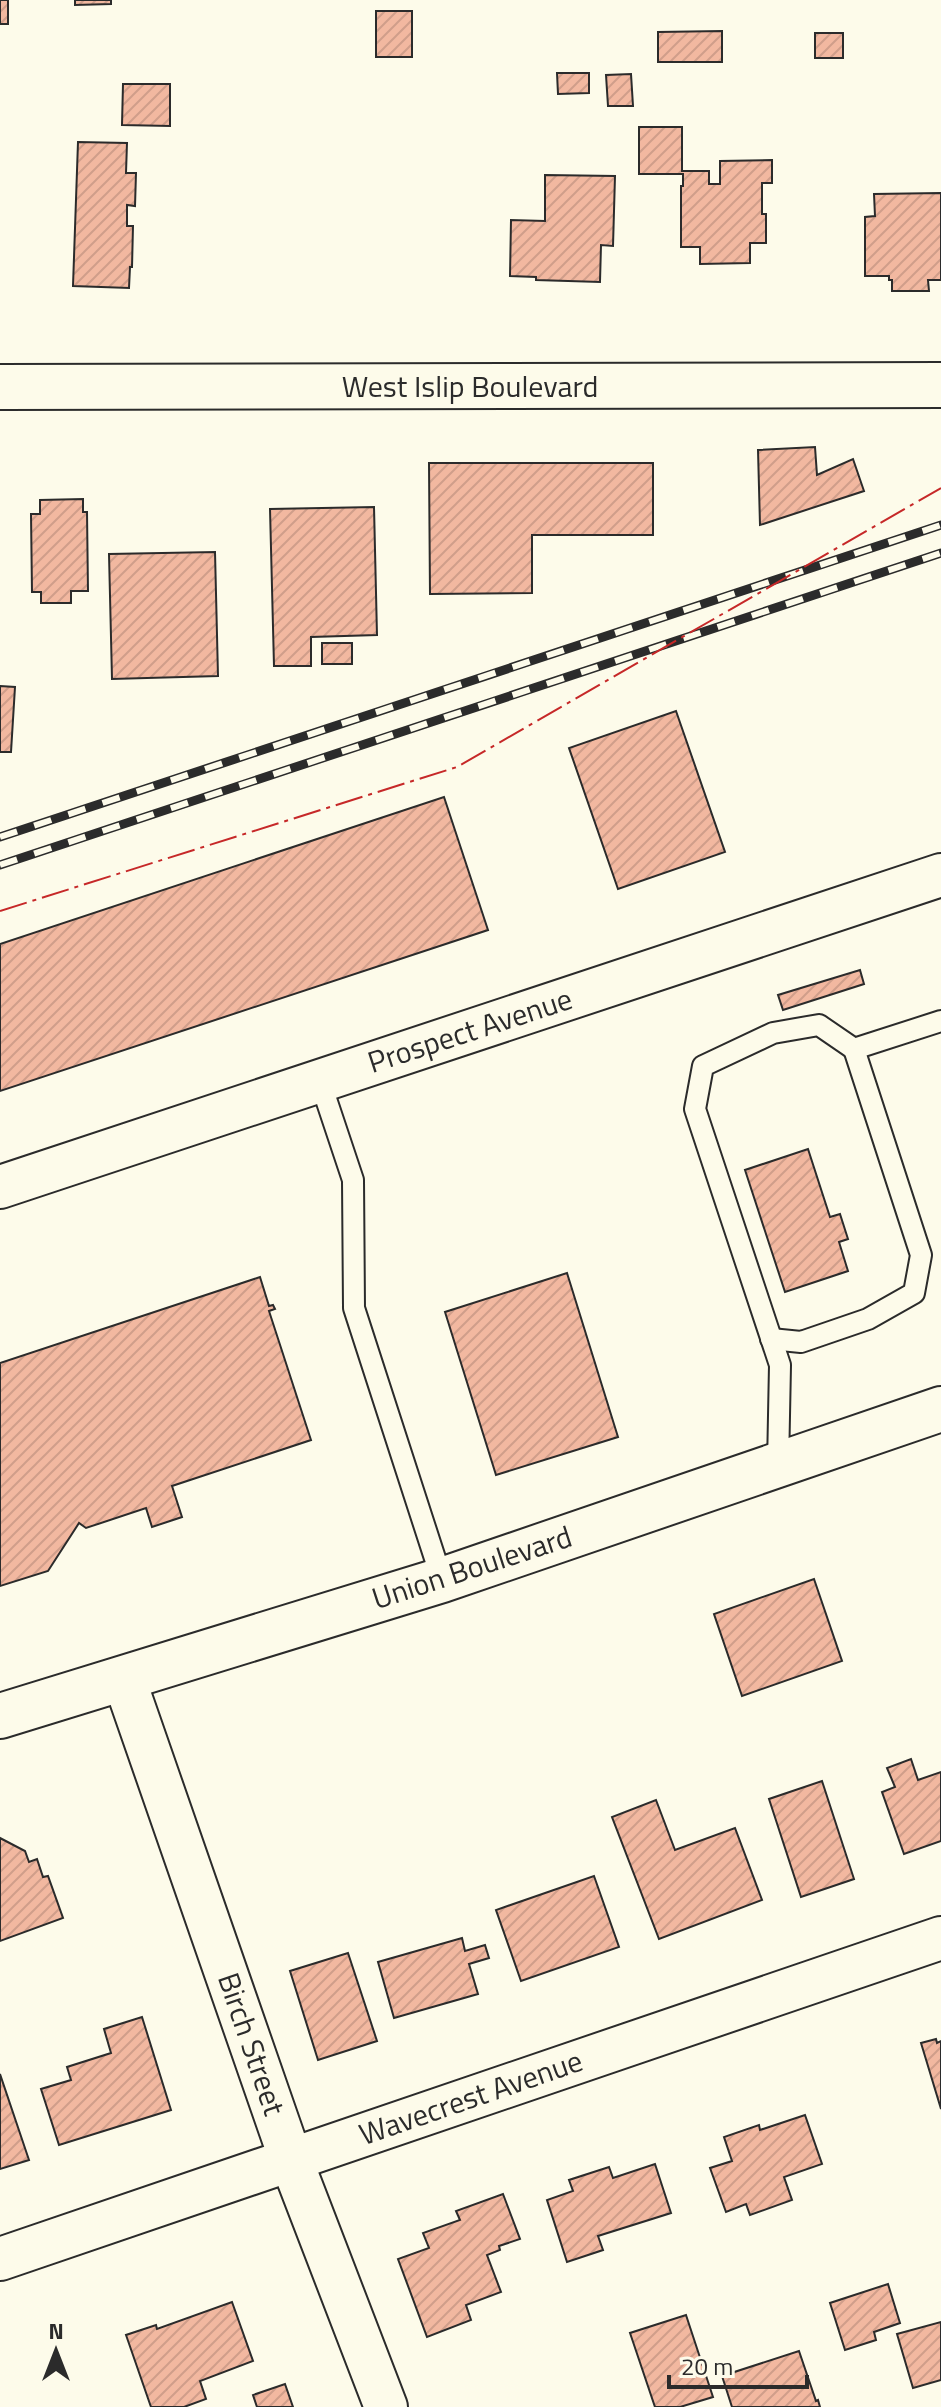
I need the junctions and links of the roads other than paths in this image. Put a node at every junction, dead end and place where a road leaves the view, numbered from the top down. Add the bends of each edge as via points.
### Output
1 (941, 385) edge
2 (0, 387) edge
3 (941, 875) edge
4 (941, 1021) edge
5 (854, 1049) junction
6 (320, 1081) junction
7 (0, 1187) edge
8 (771, 1339) junction
9 (941, 1409) edge
10 (778, 1466) junction
11 (442, 1580) junction
12 (124, 1679) junction
13 (0, 1716) edge
14 (941, 1938) edge
15 (291, 2160) junction
16 (0, 2259) edge
17 (386, 2407) edge

1 - 2 main road, West Islip Boulevard
3 - 6 street, Prospect Avenue
4 - 5 lane
5 - 8 lane via 921,1255 914,1293 868,1319 801,1342
5 - 8 lane via 819,1025 773,1033 703,1066 695,1109
6 - 7 street, Prospect Avenue
6 - 11 lane via 353,1180 354,1308
8 - 10 lane via 780,1365
9 - 10 main road, Union Boulevard
10 - 11 main road, Union Boulevard
11 - 12 main road, Union Boulevard
12 - 13 main road, Union Boulevard
12 - 15 street, Birch Street
14 - 15 street, Wavecrest Avenue
15 - 16 street, Wavecrest Avenue
15 - 17 street, Birch Street

